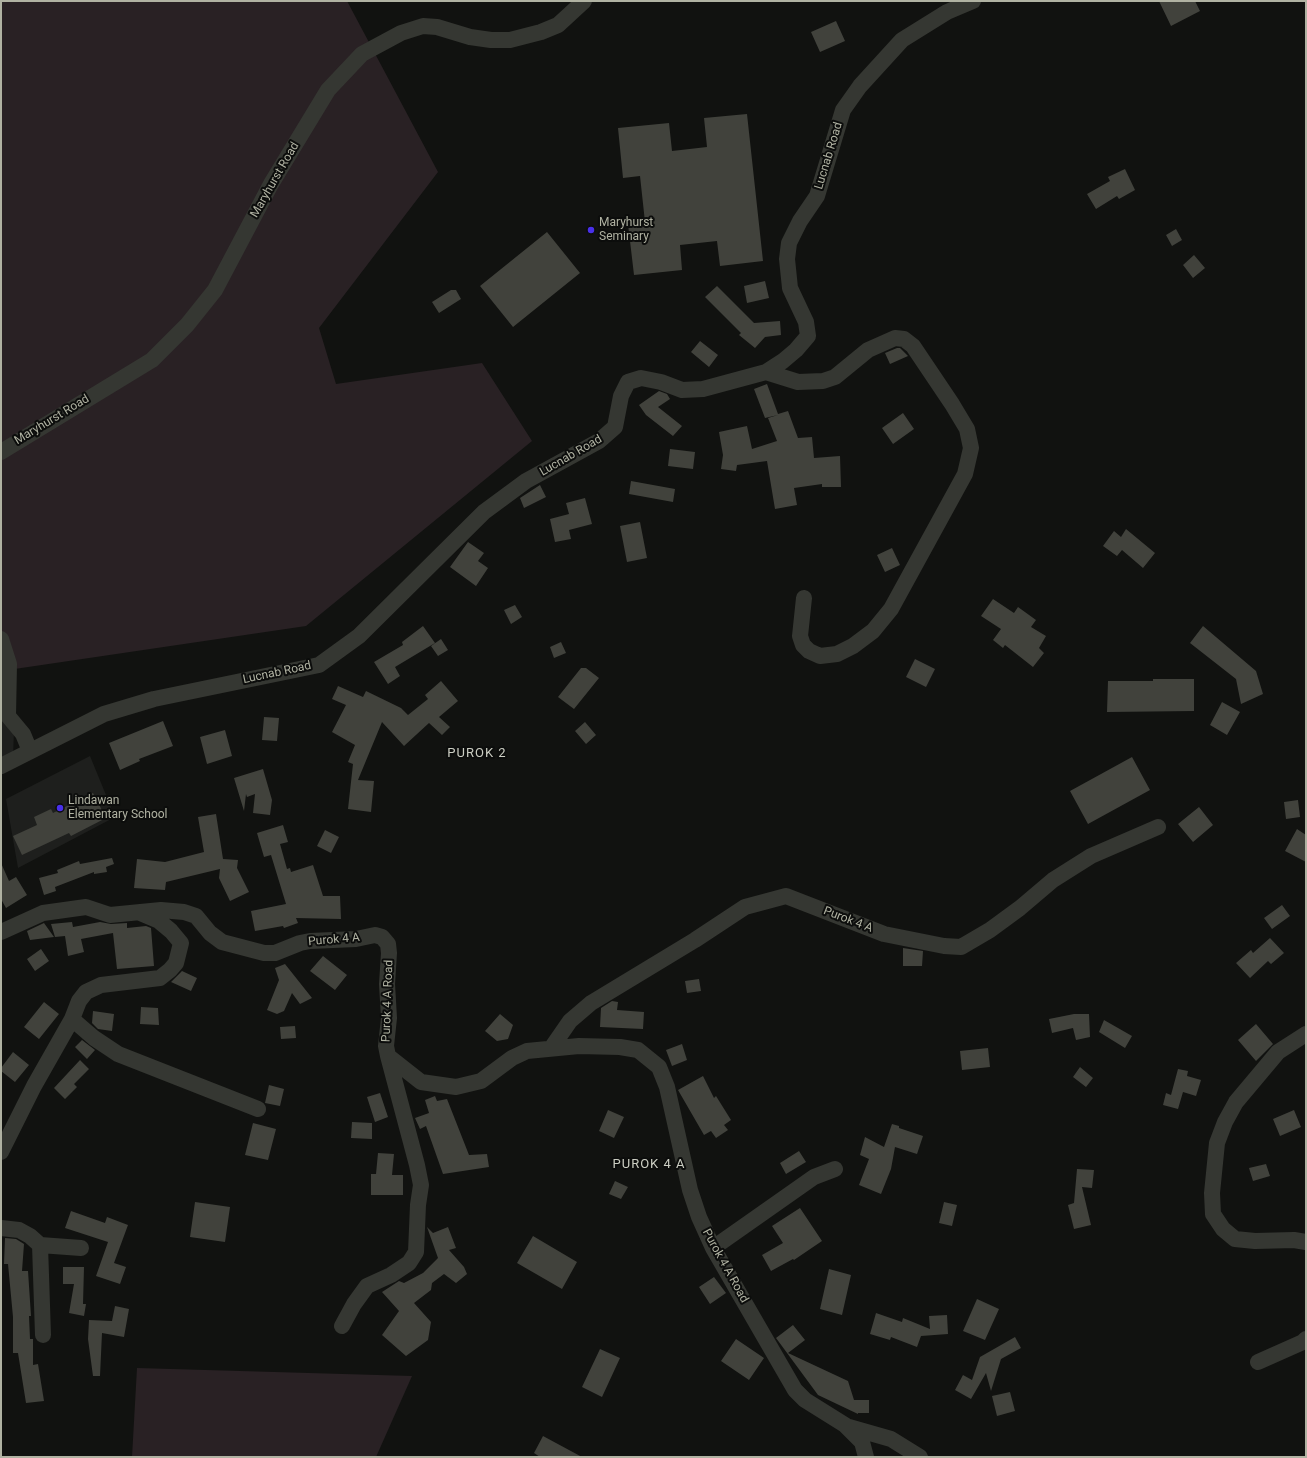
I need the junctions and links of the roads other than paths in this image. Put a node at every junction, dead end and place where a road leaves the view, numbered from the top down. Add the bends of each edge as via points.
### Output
1 (584, 1) edge
2 (973, 1) edge
3 (766, 372) junction
4 (1, 452) edge
5 (804, 598) dead end
6 (1, 639) edge
7 (30, 751) junction
8 (1, 766) edge
9 (1158, 827) dead end
10 (138, 912) junction
11 (1, 932) edge
12 (389, 953) joint
13 (72, 1019) junction
14 (1306, 1034) edge
15 (552, 1047) junction
16 (388, 1056) junction
17 (258, 1109) dead end
18 (1, 1152) edge
19 (835, 1169) dead end
20 (1, 1228) edge
21 (1306, 1242) edge
22 (40, 1246) junction
23 (81, 1248) dead end
24 (713, 1248) junction
25 (342, 1326) dead end
26 (43, 1335) dead end
27 (1306, 1339) edge
28 (1258, 1362) dead end
29 (845, 1426) junction
30 (866, 1457) edge
31 (920, 1457) edge

1 - 4 street, Maryhurst Road via 558,25 510,40 470,37 437,26 423,26 401,32 362,54 328,90 271,184 215,290 187,325 152,360
2 - 3 street, Lucnab Road via 947,12 902,40 860,86 843,110 817,196 789,242 787,259 790,288 806,322 808,336 792,353
3 - 5 street via 798,382 823,381 835,377 868,350 895,338 904,339 913,346 952,404 967,429 971,448 965,474 891,609 873,631 837,654 820,656 809,651 803,645 800,636
3 - 7 street, Lucnab Road via 704,389 682,390 641,378 628,382 621,396 615,427 599,441 526,481 484,512 359,636 319,664 154,699 104,714
6 - 7 street via 9,664 8,716 23,734
7 - 8 street, Lucnab Road
9 - 15 street, Purok 4 A via 1091,856 1053,880 990,930 961,947 884,934 786,896 745,907 591,1003 570,1021
10 - 11 street via 110,915 86,906 43,913
10 - 12 street, Purok 4 A via 184,912 196,916 210,933 222,942 264,953 275,953 310,941 356,939 375,935 382,937 388,944
10 - 13 street via 159,921 181,943 176,963 160,978 101,986 86,992 79,1001
12 - 16 street, Purok 4 A Road via 389,1018 386,1046
13 - 17 street via 118,1054
13 - 18 street
14 - 21 street via 1278,1052 1236,1102 1217,1143 1212,1193 1213,1214 1223,1229 1235,1239
15 - 16 street, Purok 4 A Road via 527,1051 512,1058 481,1081 456,1087 421,1082
15 - 24 street, Purok 4 A Road via 620,1047 638,1050 660,1067 667,1087 690,1190
16 - 25 street via 421,1185 416,1252 408,1263 391,1275 367,1286
19 - 24 street via 814,1177
20 - 22 street via 19,1230
22 - 23 street
22 - 26 street
24 - 29 street, Purok 4 A Road via 795,1390 805,1400
27 - 28 street
29 - 30 street, Purok 4 A Road via 862,1442
29 - 31 street, Purok 4 A Road via 891,1439

